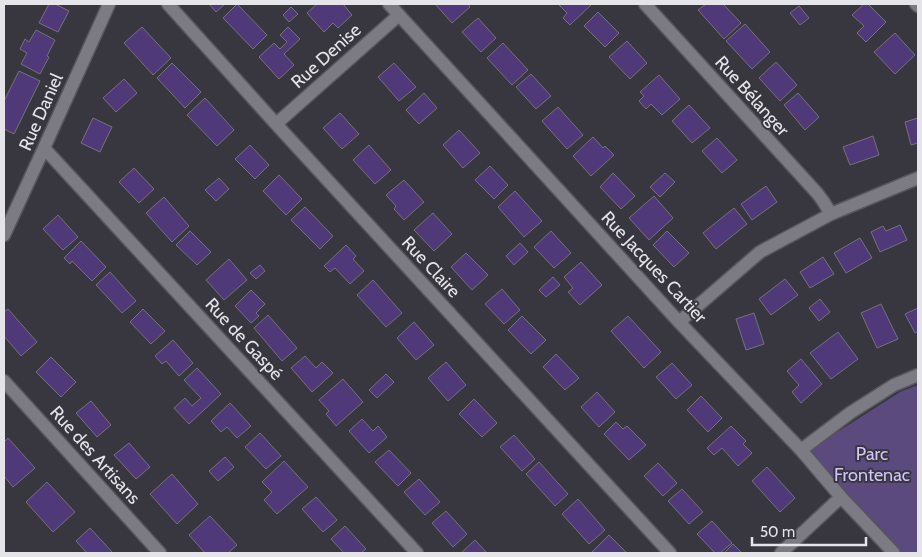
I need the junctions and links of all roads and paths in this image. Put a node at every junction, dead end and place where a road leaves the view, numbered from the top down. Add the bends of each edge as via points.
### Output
1 (109, 4) edge
2 (168, 4) edge
3 (389, 4) edge
4 (645, 4) edge
5 (399, 15) junction
6 (276, 124) junction
7 (44, 148) junction
8 (918, 178) edge
9 (831, 214) junction
10 (4, 234) edge
11 (679, 322) junction
12 (918, 375) edge
13 (4, 380) edge
14 (801, 450) junction
15 (841, 497) junction
16 (160, 553) edge
17 (417, 553) edge
18 (670, 553) edge
19 (781, 553) edge
20 (894, 553) edge

1 - 7 street, Rue Daniel
2 - 6 street, Rue Claire
3 - 5 street, Rue Jacques Cartier
4 - 9 street, Rue Bélanger via 824,201
5 - 6 street, Rue Denise
5 - 11 street, Rue Jacques Cartier
6 - 18 street, Rue Claire
7 - 10 street, Rue Daniel
7 - 17 street, Rue de Gaspé
8 - 9 street
9 - 11 street via 760,252
11 - 14 street, Rue Jacques Cartier
12 - 14 street via 894,385 857,408
13 - 16 street, Rue des Artisans
14 - 15 street, Rue Jacques Cartier
15 - 19 street
15 - 20 street, Rue Jacques Cartier

